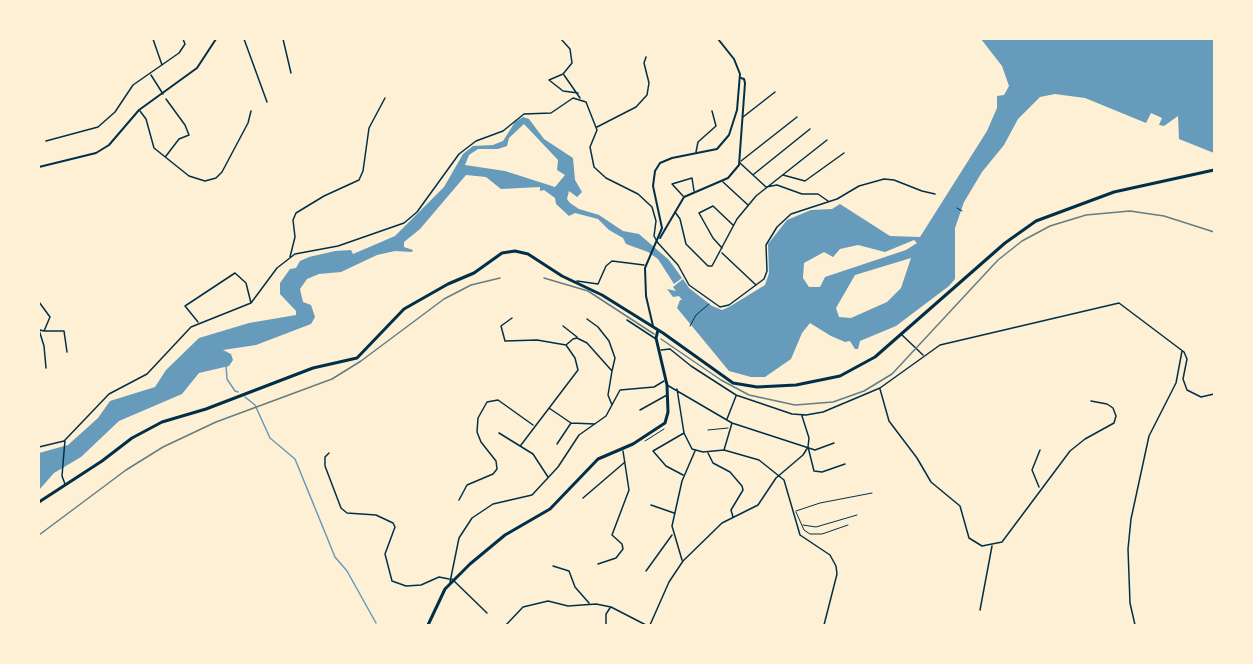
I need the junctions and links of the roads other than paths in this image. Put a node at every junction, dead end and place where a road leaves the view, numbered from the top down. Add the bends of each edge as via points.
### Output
1 (153, 39) edge
2 (183, 39) edge
3 (216, 39) edge
4 (244, 39) edge
5 (283, 39) edge
6 (561, 39) edge
7 (718, 39) edge
8 (646, 57) dead end
9 (162, 66) junction
10 (291, 73) dead end
11 (150, 74) junction
12 (563, 74) junction
13 (741, 78) junction
14 (775, 92) dead end
15 (578, 93) junction
16 (163, 94) junction
17 (385, 98) dead end
18 (166, 99) dead end
19 (581, 99) junction
20 (267, 102) dead end
21 (139, 110) junction
22 (251, 111) dead end
23 (712, 111) dead end
24 (743, 117) junction
25 (797, 117) dead end
26 (596, 127) junction
27 (810, 129) dead end
28 (827, 140) dead end
29 (46, 141) dead end
30 (696, 153) junction
31 (844, 153) dead end
32 (165, 157) junction
33 (740, 162) junction
34 (39, 167) edge
35 (1214, 170) edge
36 (782, 174) junction
37 (753, 175) junction
38 (722, 181) junction
39 (766, 187) junction
40 (694, 191) junction
41 (935, 194) dead end
42 (684, 197) junction
43 (829, 202) junction
44 (749, 206) junction
45 (675, 212) junction
46 (733, 225) junction
47 (660, 238) junction
48 (658, 243) junction
49 (722, 251) junction
50 (290, 258) junction
51 (645, 265) junction
52 (575, 283) junction
53 (756, 285) junction
54 (39, 302) edge
55 (250, 303) junction
56 (651, 317) junction
57 (512, 318) dead end
58 (586, 319) dead end
59 (627, 320) dead end
60 (198, 322) junction
61 (646, 324) junction
62 (563, 326) dead end
63 (653, 327) junction
64 (39, 330) edge
65 (44, 331) junction
66 (660, 332) junction
67 (902, 335) junction
68 (578, 338) junction
69 (657, 340) junction
70 (566, 345) junction
71 (1181, 349) junction
72 (660, 350) junction
73 (67, 352) dead end
74 (923, 356) junction
75 (46, 368) dead end
76 (612, 371) junction
77 (666, 383) junction
78 (880, 388) junction
79 (677, 389) junction
80 (1214, 394) edge
81 (667, 395) junction
82 (736, 395) junction
83 (1091, 401) dead end
84 (612, 405) junction
85 (548, 407) junction
86 (640, 410) dead end
87 (802, 415) junction
88 (727, 420) junction
89 (571, 423) junction
90 (732, 423) junction
91 (595, 424) junction
92 (533, 426) junction
93 (730, 428) junction
94 (708, 430) dead end
95 (499, 433) dead end
96 (684, 433) junction
97 (65, 441) junction
98 (834, 443) dead end
99 (557, 444) dead end
100 (520, 445) junction
101 (39, 447) edge
102 (808, 447) junction
103 (623, 450) junction
104 (724, 450) junction
105 (1040, 450) dead end
106 (695, 451) junction
107 (708, 452) junction
108 (329, 453) dead end
109 (626, 462) junction
110 (845, 464) dead end
111 (780, 475) junction
112 (684, 476) junction
113 (549, 477) junction
114 (65, 485) junction
115 (1040, 488) junction
116 (872, 493) dead end
117 (583, 498) dead end
118 (459, 500) dead end
119 (39, 502) edge
120 (651, 505) dead end
121 (794, 512) junction
122 (675, 513) junction
123 (857, 514) dead end
124 (733, 517) junction
125 (801, 525) junction
126 (848, 525) dead end
127 (673, 534) junction
128 (992, 546) junction
129 (682, 561) junction
130 (598, 564) dead end
131 (553, 566) dead end
132 (646, 571) dead end
133 (451, 580) junction
134 (589, 604) junction
135 (611, 607) junction
136 (980, 610) dead end
137 (487, 613) dead end
138 (428, 625) edge
139 (506, 625) edge
140 (606, 625) edge
141 (646, 625) edge
142 (650, 625) edge
143 (824, 625) edge
144 (1135, 625) edge

1 - 9 street
2 - 9 street via 183,48
3 - 16 main road via 196,68
4 - 20 street
5 - 10 street
6 - 12 street via 573,59
7 - 13 main road
8 - 26 street via 647,95 636,107
9 - 11 street
11 - 16 street
11 - 29 street via 133,85 115,112 96,128
12 - 15 street
12 - 15 street via 550,78 550,82 563,91
13 - 24 main road via 745,83
13 - 30 main road via 738,106 727,138 715,150
14 - 24 street
15 - 19 street
16 - 21 main road
17 - 50 street via 368,131 359,180 308,203 296,213
18 - 32 street via 189,135 179,139
19 - 26 street via 588,105
19 - 50 street via 568,100 548,114 519,116 503,131 469,146 450,164 417,212 399,226
21 - 32 street via 146,119 152,146
21 - 34 main road via 117,138 101,150
22 - 32 street via 224,169 213,179 193,178
23 - 30 street via 716,126 698,142
24 - 33 main road
25 - 33 street
26 - 48 street via 590,147 593,164 606,178 634,192 652,207
27 - 37 street
28 - 36 street
30 - 47 main road via 666,160 654,171 653,186 662,225
31 - 36 street via 805,181
33 - 37 street
33 - 38 main road via 732,175
35 - 67 main road via 1114,192 1036,221 1005,243
36 - 39 street
37 - 39 street
38 - 40 main road
38 - 44 street
39 - 43 street via 818,194
39 - 44 street
40 - 42 main road
40 - 42 street via 692,178 672,184
41 - 43 street via 884,179 859,186
42 - 45 main road
43 - 53 street via 791,214 780,223 766,245 766,273
44 - 46 street
45 - 47 main road
45 - 49 street via 686,244 708,266 713,266
46 - 49 street
46 - 49 street via 713,206 699,213
47 - 48 main road
48 - 51 main road
48 - 53 street via 678,265 689,285 716,307 727,307
49 - 53 street
50 - 55 street via 277,268
51 - 52 street via 612,261 596,285
51 - 56 main road
52 - 61 main road via 602,295
52 - 114 main road via 528,254 499,254 474,273 404,309 357,358 313,368 206,409 168,419 132,438
54 - 65 street via 50,316
55 - 60 street via 232,313
55 - 60 street via 246,283 235,273 185,306
56 - 61 main road
56 - 63 main road
57 - 70 street via 501,326 505,341 537,340
58 - 76 street via 609,341 615,358
59 - 69 street
60 - 97 street via 143,377 109,394
61 - 63 main road
62 - 68 street
63 - 66 main road
64 - 65 street
64 - 75 street
65 - 73 street via 64,332
66 - 67 main road via 725,379 743,386 765,387 811,383 846,374
66 - 69 main road
67 - 74 street
68 - 70 street
68 - 76 street
69 - 72 main road
70 - 85 street via 578,366
71 - 74 street via 1125,306 1113,303 964,338 940,345
71 - 80 street via 1186,357 1185,387 1201,397
71 - 144 street via 1176,383 1149,436 1131,519 1130,603
72 - 77 main road
72 - 82 street via 670,349
74 - 78 street
76 - 84 street via 608,395
77 - 79 street
77 - 81 main road
77 - 84 street via 621,389
78 - 87 street via 823,412
78 - 128 street via 885,415 931,482 960,506 970,540 979,546
79 - 88 street
79 - 96 street
81 - 86 street
81 - 103 main road via 664,424
82 - 87 street
82 - 88 street
83 - 115 street via 1112,406 1116,414 1114,423 1072,449
84 - 91 street
85 - 89 street
85 - 92 street
87 - 102 street
88 - 90 street
89 - 91 street
89 - 99 street
90 - 93 street
90 - 102 street
91 - 113 street via 579,435
92 - 100 street
92 - 118 street via 498,400 487,402 478,418 477,432 496,460 497,469 467,485
93 - 94 lane
93 - 104 street
95 - 100 street
96 - 106 street
96 - 112 street via 653,451 666,466
97 - 101 street
97 - 114 street
98 - 102 street via 815,450
100 - 113 street via 535,456
102 - 110 street via 814,471
102 - 111 street
103 - 109 street
103 - 133 main road via 598,459 550,509 501,538
104 - 107 street
104 - 111 street via 764,463
105 - 115 street via 1032,470
106 - 107 street
106 - 112 street
107 - 124 street via 713,463 730,472 743,487 731,510
108 - 133 street via 325,466 341,508 347,513 376,515 393,523 385,554 392,581 406,586 439,578
109 - 117 street
109 - 130 street via 629,490 612,535 623,549 616,558
111 - 121 street
111 - 124 street via 758,505
112 - 122 street
113 - 133 street via 530,496 493,504 471,518 459,538
114 - 119 main road
115 - 128 street via 1002,542
116 - 121 lane
120 - 122 street
121 - 125 lane
121 - 143 street via 801,536 830,555 835,563 837,574
122 - 127 street
123 - 125 lane via 816,527
124 - 129 street
125 - 126 lane via 806,532 816,534
127 - 129 street
127 - 132 street
128 - 136 street
129 - 142 street
131 - 134 street via 569,571 575,587
133 - 137 street
133 - 138 main road
134 - 135 street
134 - 139 street via 530,604 516,612
135 - 140 street
135 - 141 street

